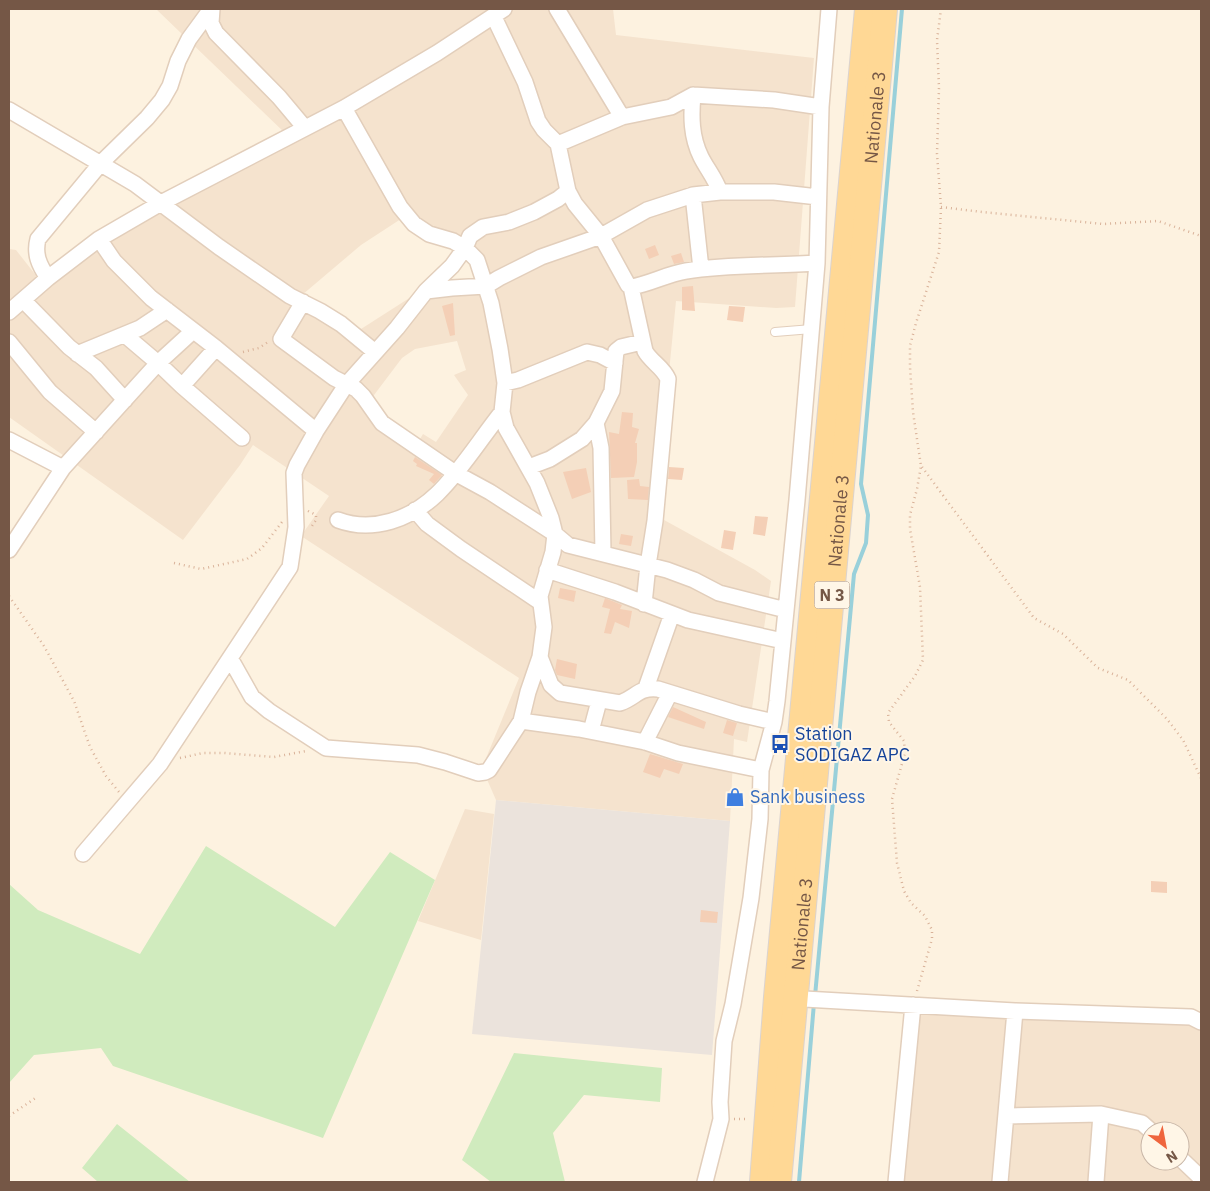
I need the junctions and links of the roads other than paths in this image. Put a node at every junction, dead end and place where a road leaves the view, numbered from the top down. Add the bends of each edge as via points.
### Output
1 (212, 9) edge
2 (557, 9) edge
3 (829, 9) edge
4 (866, 9) edge
5 (885, 9) edge
6 (499, 13) edge
7 (693, 95) junction
8 (821, 107) junction
9 (344, 108) junction
10 (9, 110) edge
11 (622, 117) junction
12 (304, 128) junction
13 (558, 144) junction
14 (100, 163) junction
15 (568, 191) junction
16 (720, 192) junction
17 (694, 195) junction
18 (818, 196) junction
19 (161, 203) junction
20 (601, 236) junction
21 (100, 239) junction
22 (466, 248) junction
23 (817, 263) junction
24 (701, 269) junction
25 (48, 278) junction
26 (486, 286) junction
27 (631, 287) junction
28 (426, 291) junction
29 (23, 300) junction
30 (303, 302) junction
31 (167, 310) junction
32 (9, 312) edge
33 (812, 329) junction
34 (193, 331) junction
35 (775, 332) dead end
36 (125, 335) junction
37 (9, 342) edge
38 (642, 342) junction
39 (99, 346) junction
40 (216, 348) junction
41 (375, 352) junction
42 (77, 354) junction
43 (158, 363) junction
44 (615, 363) junction
45 (96, 368) junction
46 (505, 383) junction
47 (346, 385) junction
48 (182, 386) junction
49 (125, 400) junction
50 (328, 410) junction
51 (502, 412) junction
52 (299, 416) junction
53 (596, 423) junction
54 (316, 431) junction
55 (96, 432) junction
56 (242, 438) dead end
57 (9, 440) edge
58 (529, 467) junction
59 (63, 468) junction
60 (455, 473) junction
61 (414, 510) junction
62 (338, 520) dead end
63 (555, 534) junction
64 (9, 550) edge
65 (603, 553) junction
66 (648, 565) junction
67 (547, 570) junction
68 (540, 602) junction
69 (644, 604) junction
70 (786, 610) junction
71 (672, 614) junction
72 (783, 641) junction
73 (540, 657) junction
74 (230, 658) junction
75 (646, 688) junction
76 (670, 693) junction
77 (599, 700) junction
78 (521, 721) junction
79 (774, 722) junction
80 (591, 731) junction
81 (645, 742) junction
82 (761, 770) junction
83 (84, 854) dead end
84 (785, 998) junction
85 (912, 1004) junction
86 (1015, 1011) junction
87 (1201, 1022) edge
88 (1101, 1114) junction
89 (1007, 1116) junction
90 (1140, 1123) edge
91 (1190, 1168) edge
92 (1201, 1178) edge
93 (705, 1182) edge
94 (762, 1182) edge
95 (779, 1182) edge
96 (896, 1182) edge
97 (1000, 1182) edge
98 (1096, 1182) edge

1 - 12 street via 211,23 216,33 280,98
1 - 14 street via 188,39 162,100
2 - 11 street
3 - 8 street
4 - 84 main road, Nationale 3 / N 3
5 - 84 main road, Nationale 3 / N 3
6 - 9 street
6 - 13 street via 538,121
7 - 8 street via 774,100
7 - 11 street via 671,107
7 - 16 street via 691,114 695,140
8 - 18 street
9 - 12 street
9 - 22 street via 400,207 414,224 429,234
10 - 14 street
11 - 13 street
12 - 19 street
13 - 15 street
14 - 19 street
14 - 25 street via 38,239 35,249
15 - 20 street
15 - 22 street via 534,212 476,230
16 - 17 street
16 - 18 street
17 - 20 street via 647,210
17 - 24 street
18 - 23 street
19 - 21 street
19 - 30 street via 219,247
20 - 26 street via 541,258
20 - 27 street via 624,282
21 - 25 street
21 - 31 street via 114,261
22 - 26 street via 477,260
22 - 28 street
23 - 24 street
23 - 33 street
24 - 27 street via 683,271
25 - 29 street
26 - 28 street
26 - 46 street
27 - 38 street
28 - 41 street
29 - 32 street
29 - 42 street
30 - 41 street via 341,324
30 - 47 street via 281,339
31 - 34 street
31 - 36 street
33 - 35 lane
33 - 70 street
34 - 40 street
34 - 43 street
36 - 39 street
36 - 43 street
37 - 55 street via 50,392
38 - 44 street via 619,348
38 - 66 street via 648,357 668,379
39 - 42 street
39 - 45 street
40 - 48 street
40 - 52 street
41 - 47 street
42 - 45 street
43 - 48 street
43 - 49 street
44 - 46 street via 588,352
44 - 53 street via 612,391
45 - 49 street
46 - 51 street
47 - 50 street
47 - 60 street via 363,396 382,423
48 - 56 street
49 - 55 street
50 - 52 street
50 - 54 street
51 - 58 street via 506,428
51 - 60 street
52 - 54 street
53 - 58 street via 582,439 550,459
53 - 65 street via 601,448
54 - 74 street via 294,473 296,526 290,567
55 - 59 street
57 - 59 street
58 - 63 street
59 - 64 street
60 - 61 street via 437,495
60 - 63 street
61 - 62 street via 385,524 357,525
61 - 68 street via 460,549
63 - 65 street via 568,545
63 - 67 street
65 - 66 street
66 - 69 street
66 - 70 street via 694,580 720,593
67 - 68 street
67 - 69 street
68 - 73 street via 544,627
69 - 71 street
70 - 72 street
71 - 72 street
71 - 75 street
72 - 79 street
73 - 77 street via 554,689
73 - 78 street
74 - 78 street via 252,697 268,712 326,748 418,755 478,773 489,770
74 - 83 street via 160,764
75 - 76 street
75 - 77 street via 620,703
76 - 79 street
76 - 81 street
77 - 80 street
78 - 80 street
79 - 82 street
80 - 81 street
81 - 82 street via 678,753
82 - 93 street via 760,819 750,898 724,1041 721,1119
84 - 85 street
84 - 94 main road, Nationale 3 / N 3
84 - 95 main road, Nationale 3 / N 3
85 - 86 street
85 - 96 street
86 - 87 street via 1191,1017
86 - 89 street
88 - 89 street
88 - 90 street
88 - 98 street
89 - 97 street
91 - 92 street

